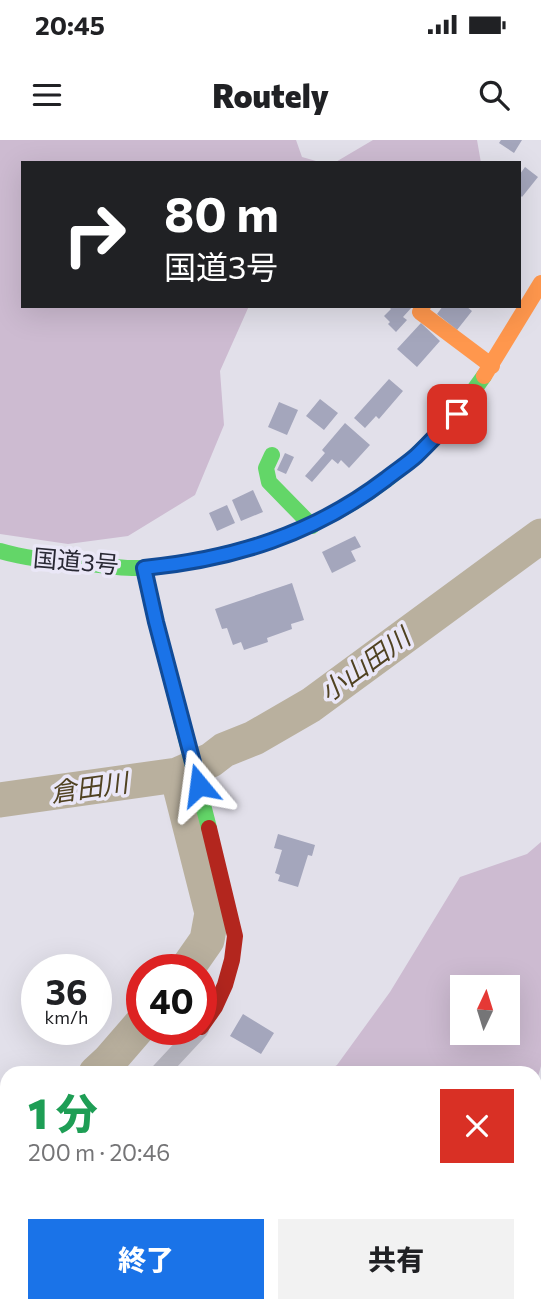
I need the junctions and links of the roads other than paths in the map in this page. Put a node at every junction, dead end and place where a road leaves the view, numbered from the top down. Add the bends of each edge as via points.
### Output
1 (541, 283) edge
2 (422, 308) edge
3 (492, 366) junction
4 (272, 455) dead end
5 (312, 526) junction
6 (0, 551) edge
7 (144, 568) junction
8 (217, 1003) edge
9 (185, 1045) edge
10 (165, 1066) edge

1 - 3 main road, 国道3号
2 - 3 main road via 420,312
3 - 5 main road, 国道3号 via 457,414 415,457 363,497
4 - 5 main road via 268,482
5 - 7 main road, 国道3号 via 232,553
6 - 7 main road, 国道3号 via 67,563
7 - 8 main road via 234,936 229,974
9 - 10 street

